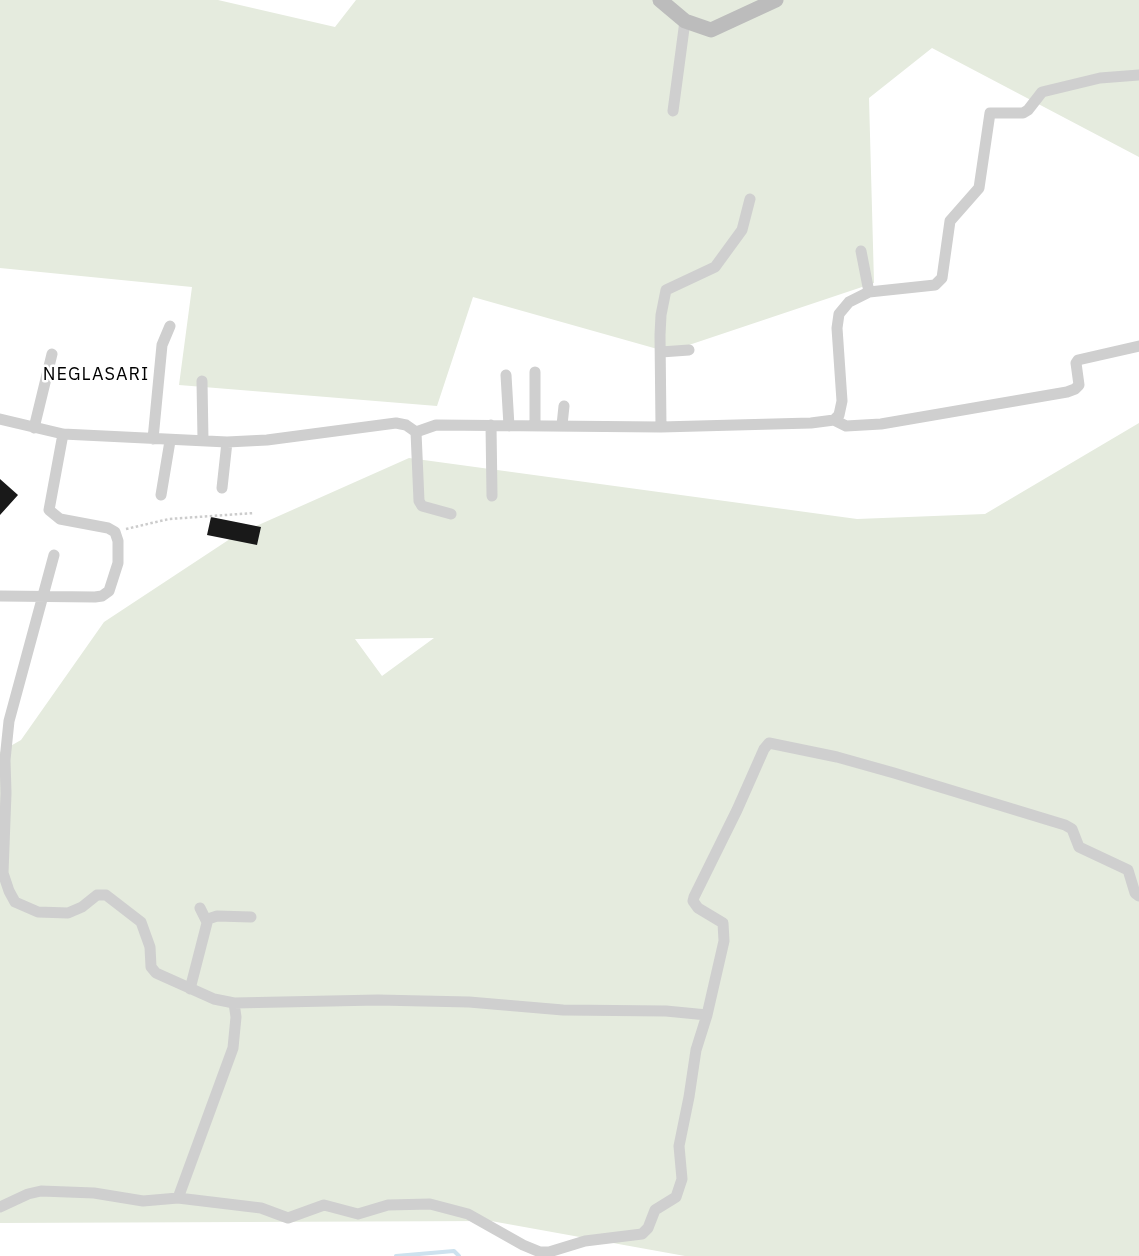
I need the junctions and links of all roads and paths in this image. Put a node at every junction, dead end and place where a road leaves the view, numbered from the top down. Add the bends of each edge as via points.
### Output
1 (660, 0) edge
2 (776, 0) edge
3 (685, 21) junction
4 (1139, 75) edge
5 (673, 111) dead end
6 (750, 199) dead end
7 (861, 251) dead end
8 (869, 292) junction
9 (170, 326) dead end
10 (1139, 346) edge
11 (689, 350) dead end
12 (661, 352) junction
13 (52, 354) dead end
14 (535, 372) dead end
15 (506, 375) dead end
16 (202, 381) dead end
17 (564, 406) dead end
18 (0, 419) edge
19 (834, 420) junction
20 (535, 424) junction
21 (490, 425) junction
22 (562, 425) junction
23 (508, 426) junction
24 (661, 426) junction
25 (34, 428) junction
26 (416, 432) junction
27 (63, 434) junction
28 (153, 439) junction
29 (203, 440) junction
30 (170, 441) junction
31 (227, 442) junction
32 (222, 488) dead end
33 (161, 496) dead end
34 (492, 496) dead end
35 (254, 513) dead end
36 (451, 514) dead end
37 (115, 532) junction
38 (54, 555) dead end
39 (43, 595) junction
40 (0, 596) edge
41 (1139, 896) edge
42 (200, 908) dead end
43 (251, 917) dead end
44 (207, 922) junction
45 (190, 989) junction
46 (234, 1003) junction
47 (707, 1015) junction
48 (178, 1198) junction
49 (0, 1207) edge

1 - 3 street
2 - 3 street via 716,29 707,30
3 - 5 street
4 - 8 street via 1100,78 1042,92 1023,113 990,113 979,188 950,221 942,278 935,285
6 - 12 street via 742,230 715,267 666,290 661,314
7 - 8 street
8 - 19 street via 849,302 839,314 842,401 839,415
9 - 28 street via 161,353
10 - 19 street via 1078,360 1079,385 1067,392 881,424 846,426
11 - 12 street
12 - 24 street
13 - 25 street
14 - 20 street
15 - 23 street
16 - 29 street
17 - 22 street
18 - 25 street
19 - 24 street
20 - 22 street
20 - 23 street
21 - 23 street
21 - 26 street via 436,425
21 - 34 street
22 - 24 street
25 - 27 street
26 - 31 street via 406,425 396,424
26 - 36 street via 420,501 426,507
27 - 28 street
27 - 37 street via 49,510 60,519
28 - 30 street
29 - 30 street
29 - 31 street
30 - 33 street
31 - 32 street
35 - 37 path via 169,519
37 - 39 street via 118,563 109,591 95,597
38 - 39 street
39 - 40 street
39 - 45 street via 9,721 3,873 9,891 15,902 22,906 50,913 68,913 97,895 106,895 141,922 150,946 151,967 156,973
41 - 47 street via 1128,870 1079,847 1072,829 1065,825 837,757 769,743 694,897 695,905 719,919 725,928
42 - 44 street
43 - 44 street via 212,916
44 - 45 street
45 - 46 street
46 - 47 street via 469,1002 563,1010 666,1011
46 - 48 street via 233,1048
47 - 48 street via 696,1050 679,1146 682,1174 678,1192 672,1201 655,1210 642,1234 585,1241 540,1252 468,1214 436,1205 388,1205 358,1214 324,1205 288,1218 261,1208
48 - 49 street via 143,1201 94,1193 42,1191

